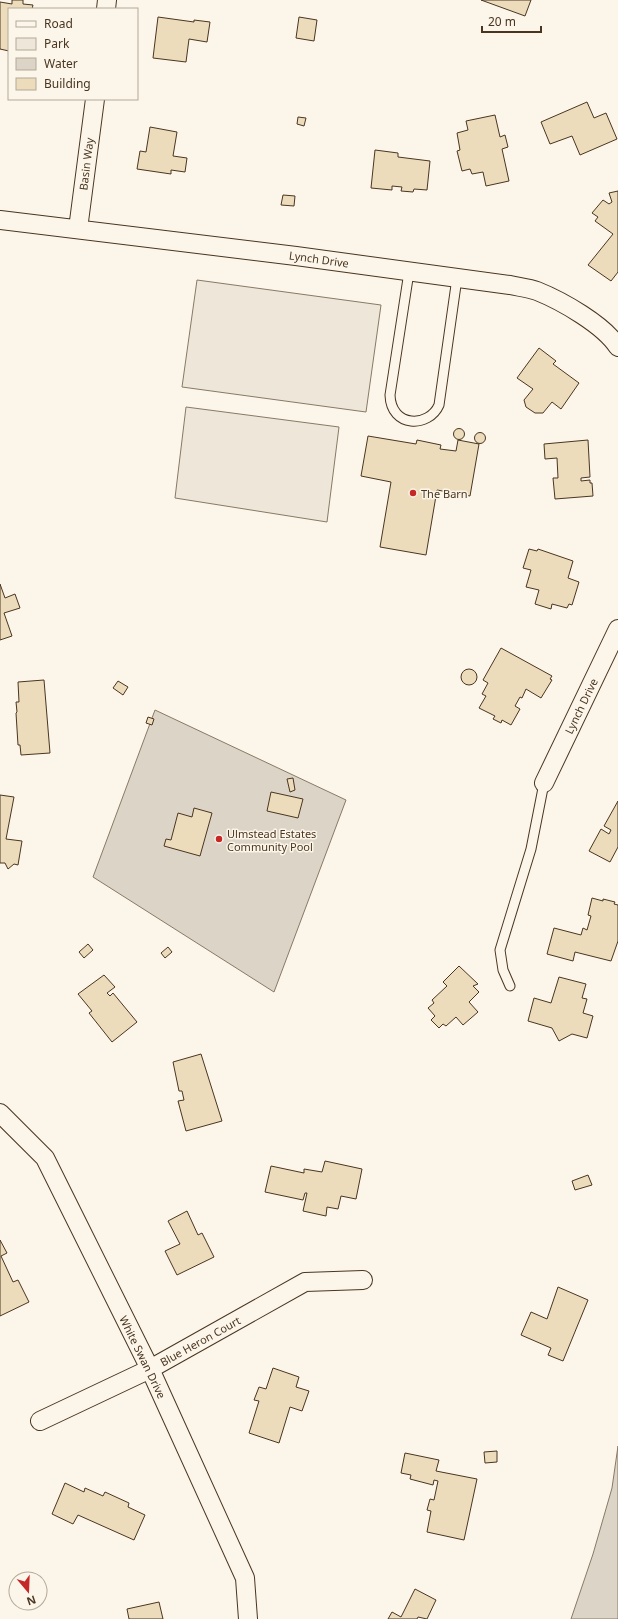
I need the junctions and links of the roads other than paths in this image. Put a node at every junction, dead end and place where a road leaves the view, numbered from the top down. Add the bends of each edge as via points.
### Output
1 (94, 100) edge
2 (0, 220) edge
3 (78, 229) junction
4 (409, 272) junction
5 (457, 278) junction
6 (618, 348) edge
7 (618, 629) edge
8 (544, 782) joint
9 (510, 986) dead end
10 (0, 1113) edge
11 (363, 1280) dead end
12 (150, 1369) junction
13 (40, 1421) dead end
14 (248, 1619) edge

1 - 3 street, Basin Way
2 - 3 street, Lynch Drive
3 - 4 street, Lynch Drive
4 - 5 street, Lynch Drive
4 - 5 lane via 390,395 391,406 396,415 415,421 435,413 438,405
5 - 6 street, Lynch Drive via 536,291 569,306 612,338
7 - 8 street, Lynch Drive
8 - 9 lane via 531,849 500,950 503,970
10 - 12 street, White Swan Drive via 45,1158
11 - 12 street, Blue Heron Court via 305,1282
12 - 13 street, Blue Heron Court
12 - 14 street, White Swan Drive via 245,1578

